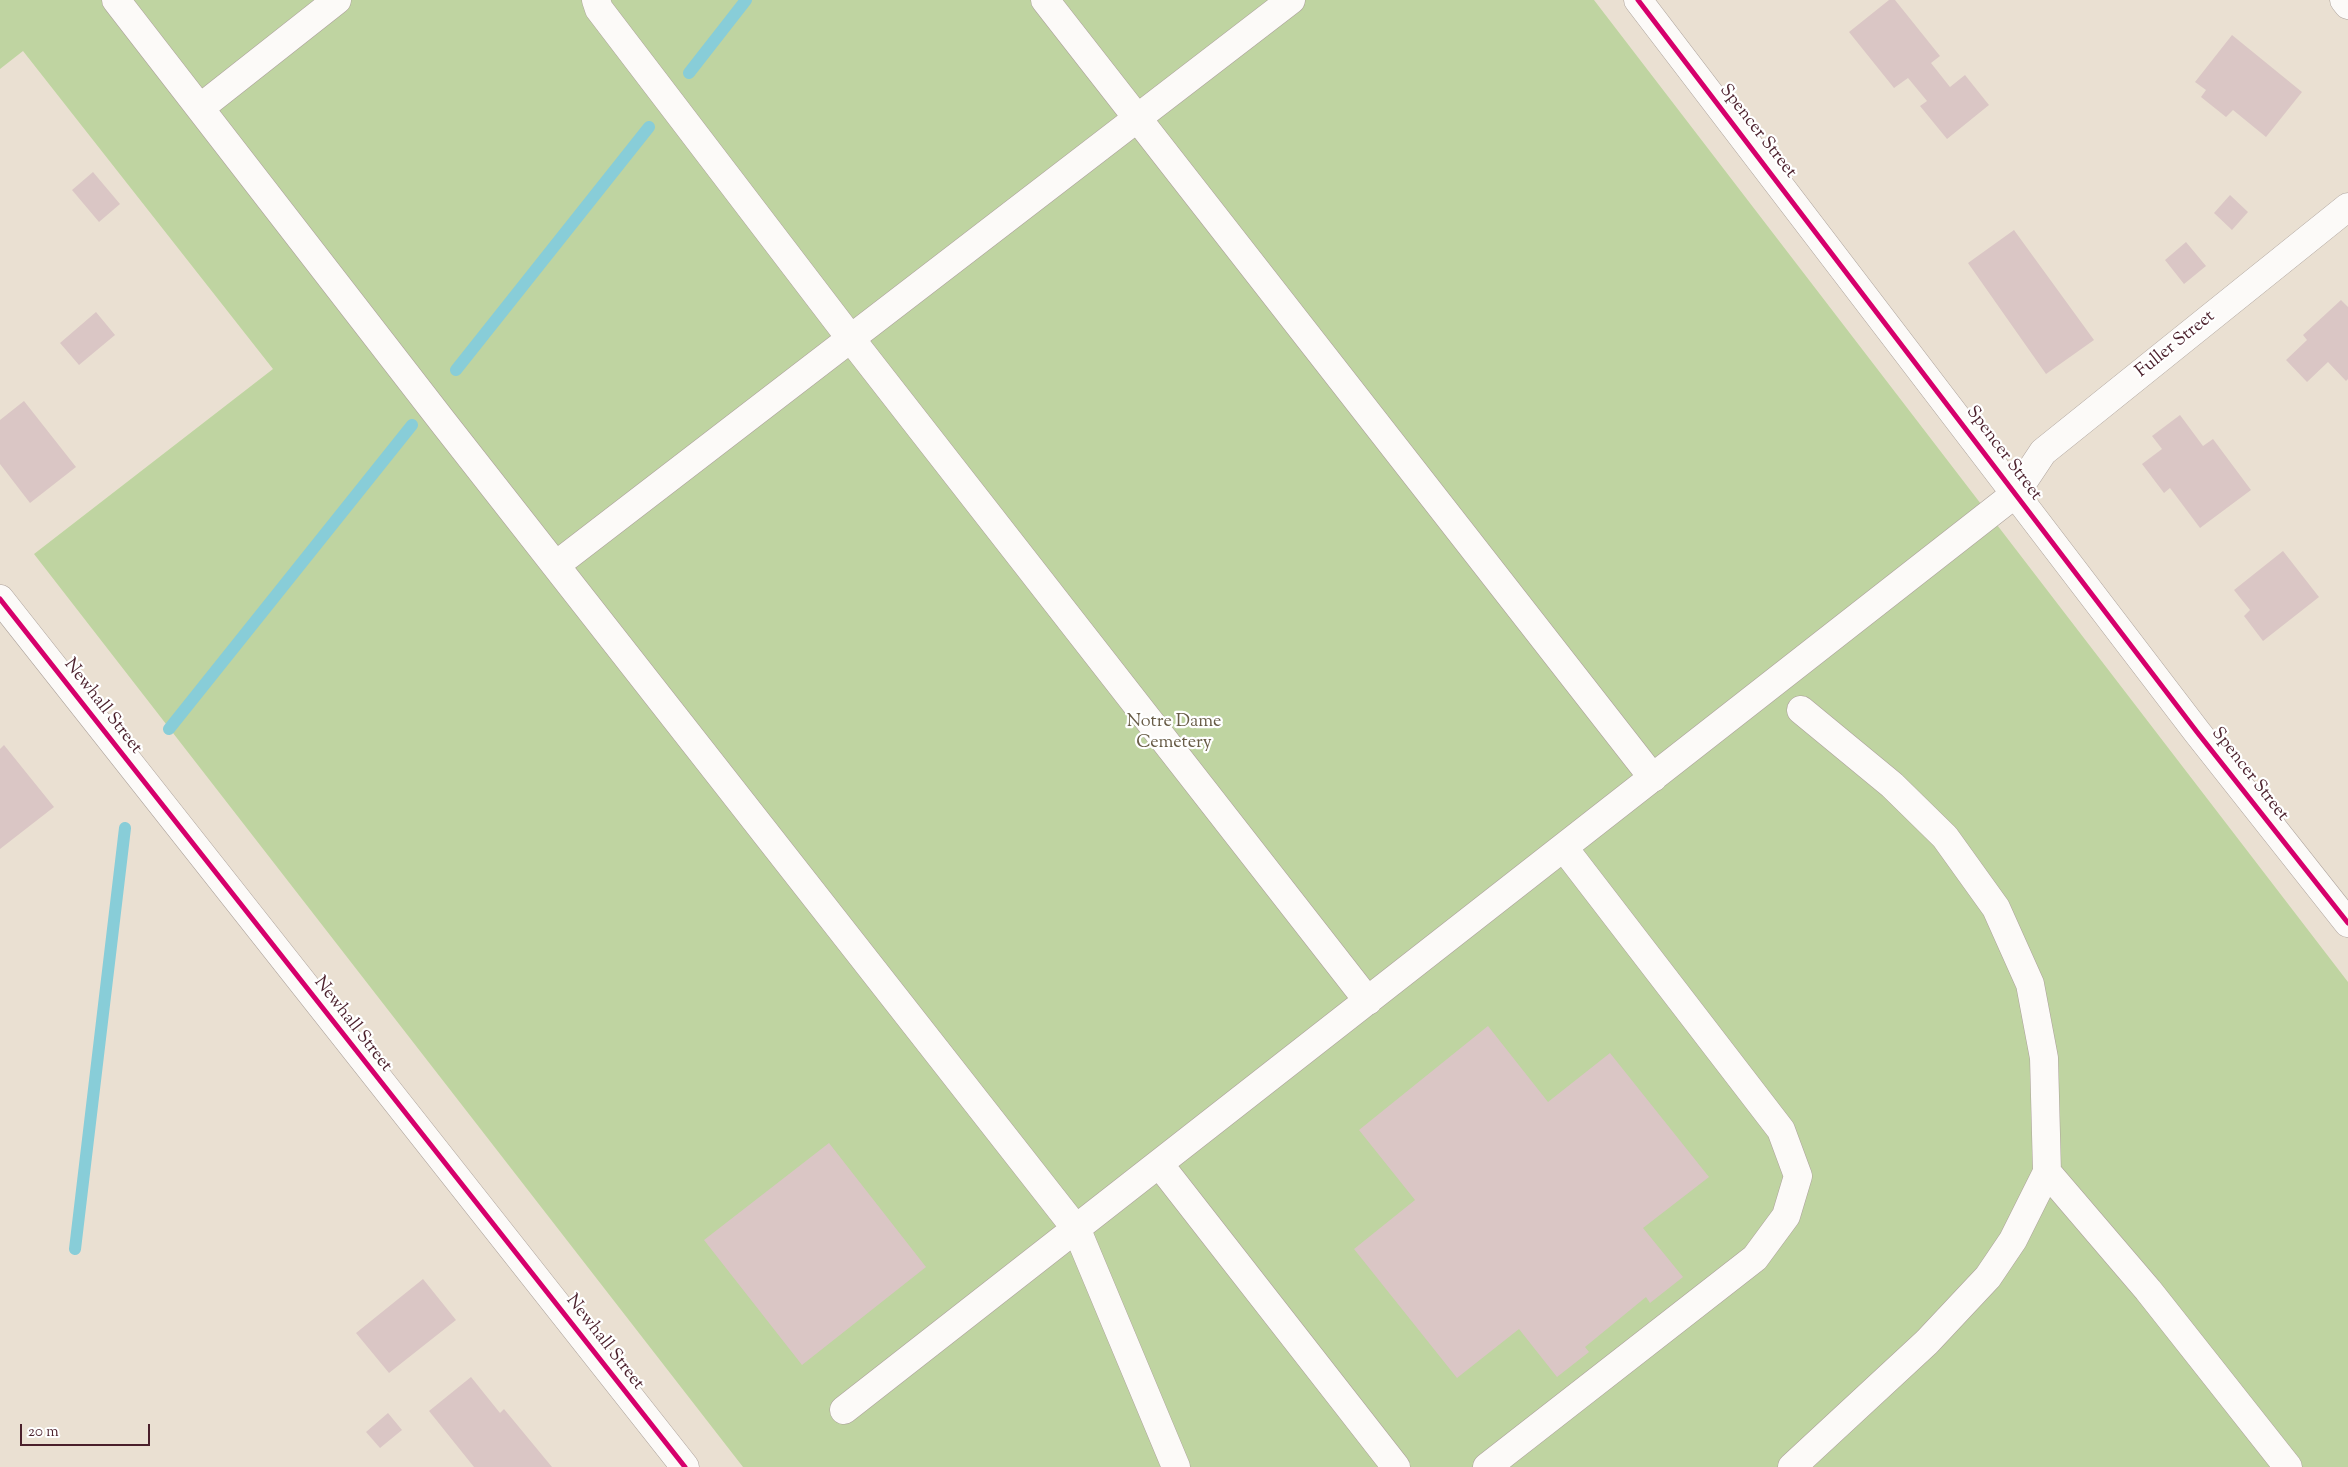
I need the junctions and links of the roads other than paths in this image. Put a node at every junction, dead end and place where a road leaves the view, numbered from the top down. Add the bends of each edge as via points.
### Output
1 (116, 0) edge
2 (337, 0) edge
3 (1046, 0) edge
4 (1291, 0) edge
5 (1638, 0) edge
6 (2344, 0) edge
7 (593, 3) edge
8 (2348, 5) edge
9 (200, 108) junction
10 (1138, 118) junction
11 (2348, 207) edge
12 (851, 339) junction
13 (2016, 494) junction
14 (556, 565) junction
15 (0, 599) edge
16 (1801, 710) dead end
17 (1653, 778) junction
18 (1564, 848) junction
19 (2348, 923) edge
20 (1368, 1001) junction
21 (1160, 1165) junction
22 (2047, 1172) junction
23 (1077, 1230) junction
24 (844, 1410) dead end
25 (685, 1467) edge
26 (1176, 1467) edge
27 (1396, 1467) edge
28 (1487, 1467) edge
29 (1792, 1467) edge
30 (2288, 1467) edge

1 - 9 street
2 - 9 street
3 - 10 street
4 - 10 street
5 - 13 street, Spencer Street
6 - 8 street
7 - 12 street
9 - 14 street
10 - 12 street
10 - 17 street
11 - 13 street, Fuller Street via 2043,452
12 - 14 street
12 - 20 street
13 - 17 street, Fuller Street
13 - 19 street, Spencer Street via 2197,732
14 - 23 street
15 - 25 street, Newhall Street
16 - 22 street via 1892,785 1945,837 1996,908 2030,984 2044,1058
17 - 18 street, Fuller Street
18 - 20 street, Fuller Street
18 - 28 street via 1781,1130 1798,1176 1786,1216 1755,1258
20 - 21 street, Fuller Street
21 - 23 street, Fuller Street
21 - 27 street
22 - 29 street via 2013,1240 1988,1277 1927,1342
22 - 30 street via 2148,1290
23 - 24 street, Fuller Street
23 - 26 street

